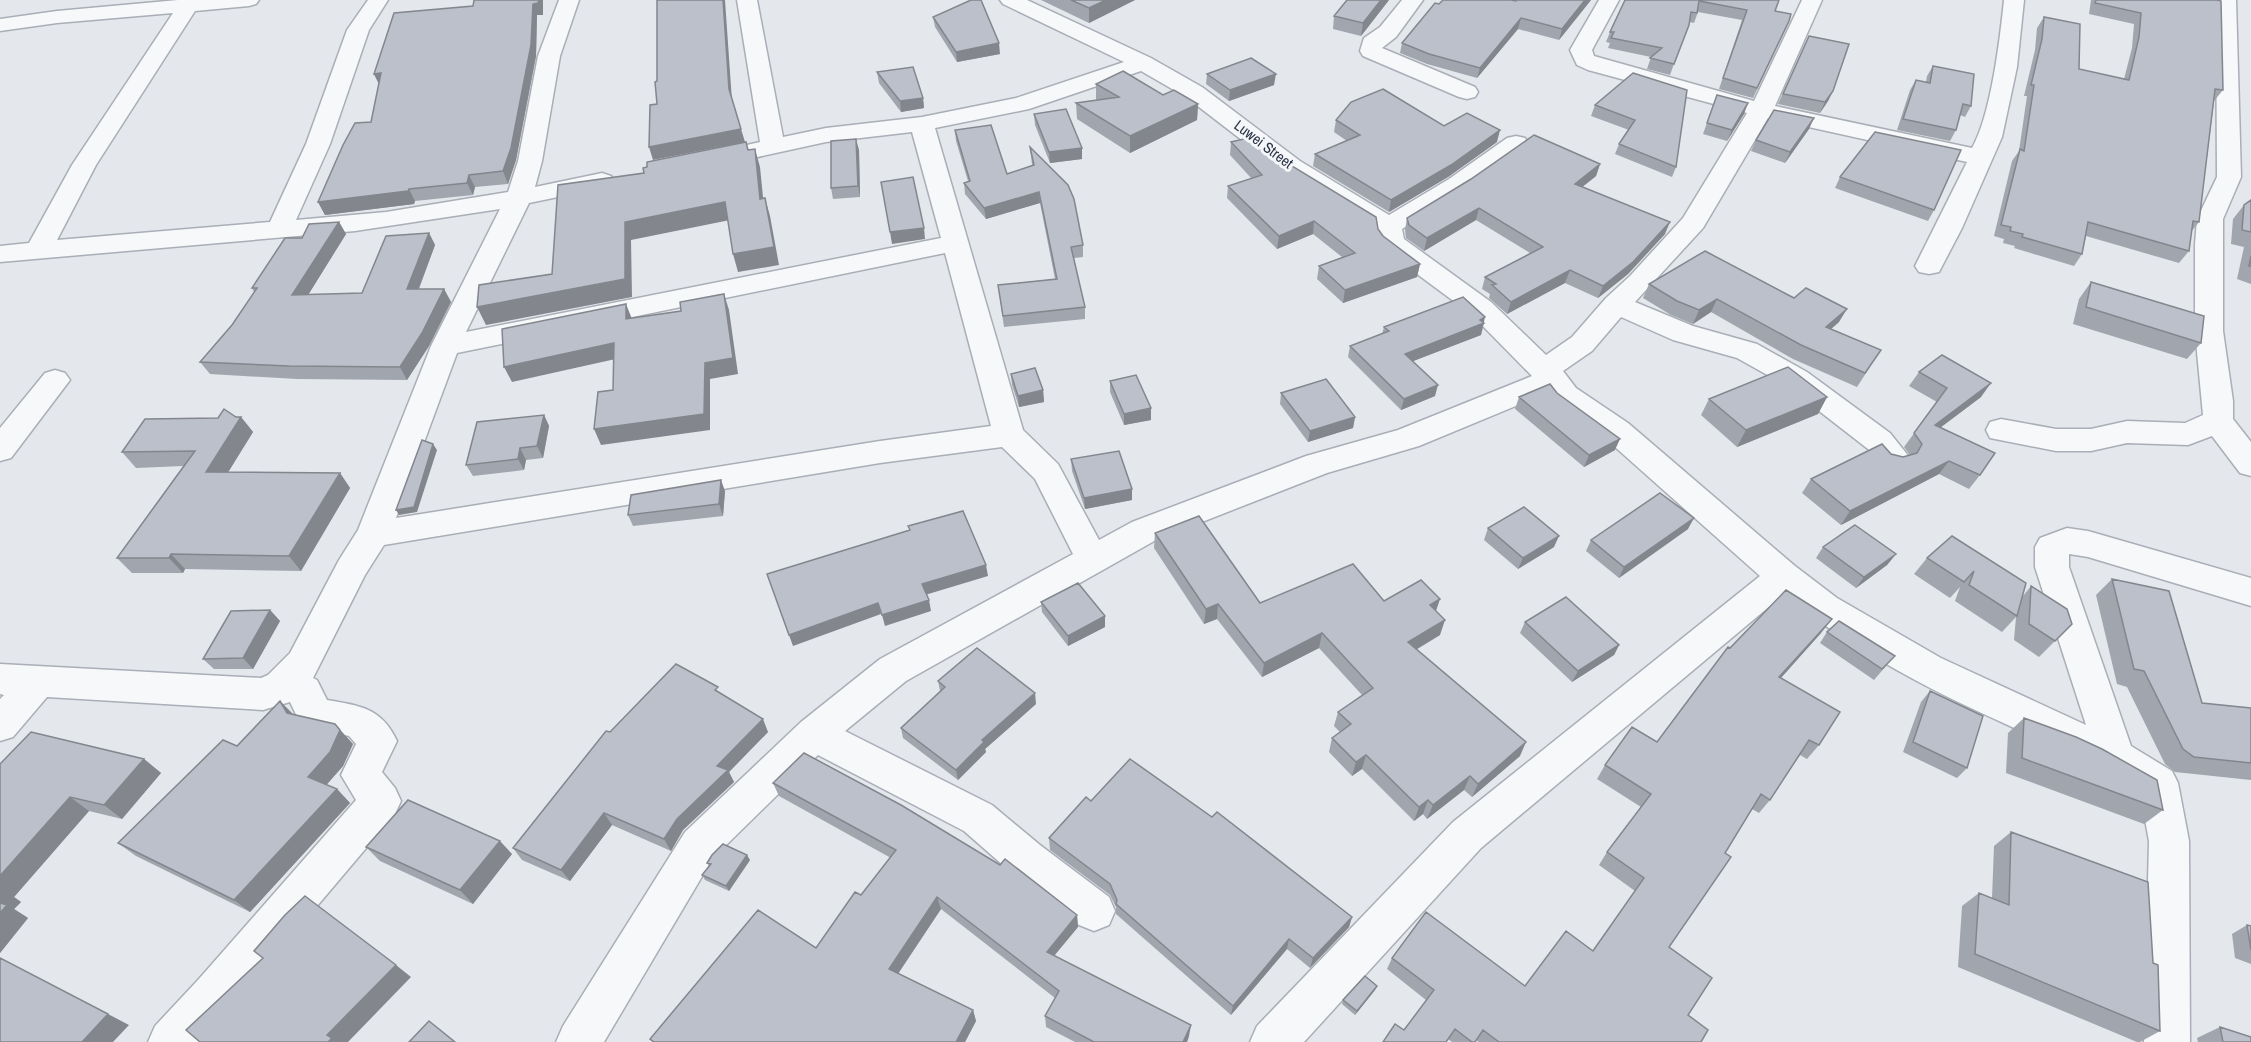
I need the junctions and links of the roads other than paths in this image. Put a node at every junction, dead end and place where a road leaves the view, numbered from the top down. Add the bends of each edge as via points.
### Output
1 (249, 0) edge
2 (378, 0) edge
3 (569, 0) edge
4 (747, 0) edge
5 (1010, 0) edge
6 (1413, 0) edge
7 (1609, 0) edge
8 (1812, 0) edge
9 (2014, 0) edge
10 (2225, 4) edge
11 (176, 5) edge
12 (0, 25) edge
13 (1143, 63) junction
14 (1467, 92) dead end
15 (1761, 110) junction
16 (922, 124) junction
17 (1516, 143) dead end
18 (773, 148) junction
19 (1980, 157) junction
20 (694, 163) edge
21 (624, 177) edge
22 (519, 197) junction
23 (1389, 226) junction
24 (280, 228) junction
25 (955, 243) junction
26 (38, 250) junction
27 (0, 254) edge
28 (1929, 266) dead end
29 (1616, 304) junction
30 (445, 346) junction
31 (1549, 374) junction
32 (55, 380) dead end
33 (2218, 421) junction
34 (2001, 430) dead end
35 (1009, 435) junction
36 (0, 450) edge
37 (1894, 458) edge
38 (2251, 465) edge
39 (373, 534) junction
40 (1093, 560) junction
41 (1783, 576) junction
42 (2251, 592) edge
43 (0, 679) edge
44 (38, 682) junction
45 (281, 686) junction
46 (0, 725) edge
47 (814, 734) junction
48 (2116, 756) junction
49 (1094, 911) dead end
50 (171, 1042) edge
51 (579, 1042) edge
52 (1273, 1042) edge
53 (2167, 1042) edge

1 - 11 street
2 - 24 street via 358,30 318,144
3 - 22 street via 549,56 530,161
4 - 18 street
5 - 13 street, Luwei Street
6 - 14 street via 1388,33 1372,43 1371,51
7 - 15 street via 1581,50 1585,60
8 - 15 street
9 - 19 street via 2012,44 1990,138
10 - 33 street via 2229,177 2210,219 2208,244 2209,331
11 - 12 street
11 - 26 street
13 - 16 street via 1021,104
13 - 23 street, Luwei Street via 1194,92 1291,166
15 - 19 street
15 - 29 street via 1694,222
16 - 18 street via 826,135
16 - 25 street
17 - 23 street
18 - 20 street
19 - 28 street
21 - 22 street
22 - 24 street via 356,223
22 - 30 street
23 - 31 street, Luwei Street via 1391,242 1481,308
24 - 26 street
25 - 30 street
25 - 35 street
26 - 27 street
29 - 31 street via 1582,344
29 - 37 street via 1683,333 1747,351 1797,379 1879,441
30 - 39 street
31 - 40 street via 1408,438 1317,464 1144,531
31 - 41 street, Luwei Street via 1565,395 1617,431
32 - 36 street
33 - 34 street via 2188,434 2127,432 2091,441 2056,440
33 - 38 street
35 - 39 street via 880,452
35 - 40 street via 1047,472
39 - 45 street via 303,664
40 - 47 street via 893,670
41 - 48 street, Luwei Street via 1825,608 1928,669
41 - 52 street via 1467,835
42 - 48 street via 2088,544 2067,541 2052,547 2052,567
43 - 44 street
44 - 45 street via 262,694
44 - 46 street
45 - 50 street via 304,691 314,714 360,722 378,741 360,775 381,801
47 - 49 street via 978,818
47 - 51 street via 699,845
48 - 53 street, Luwei Street via 2158,783 2169,841

